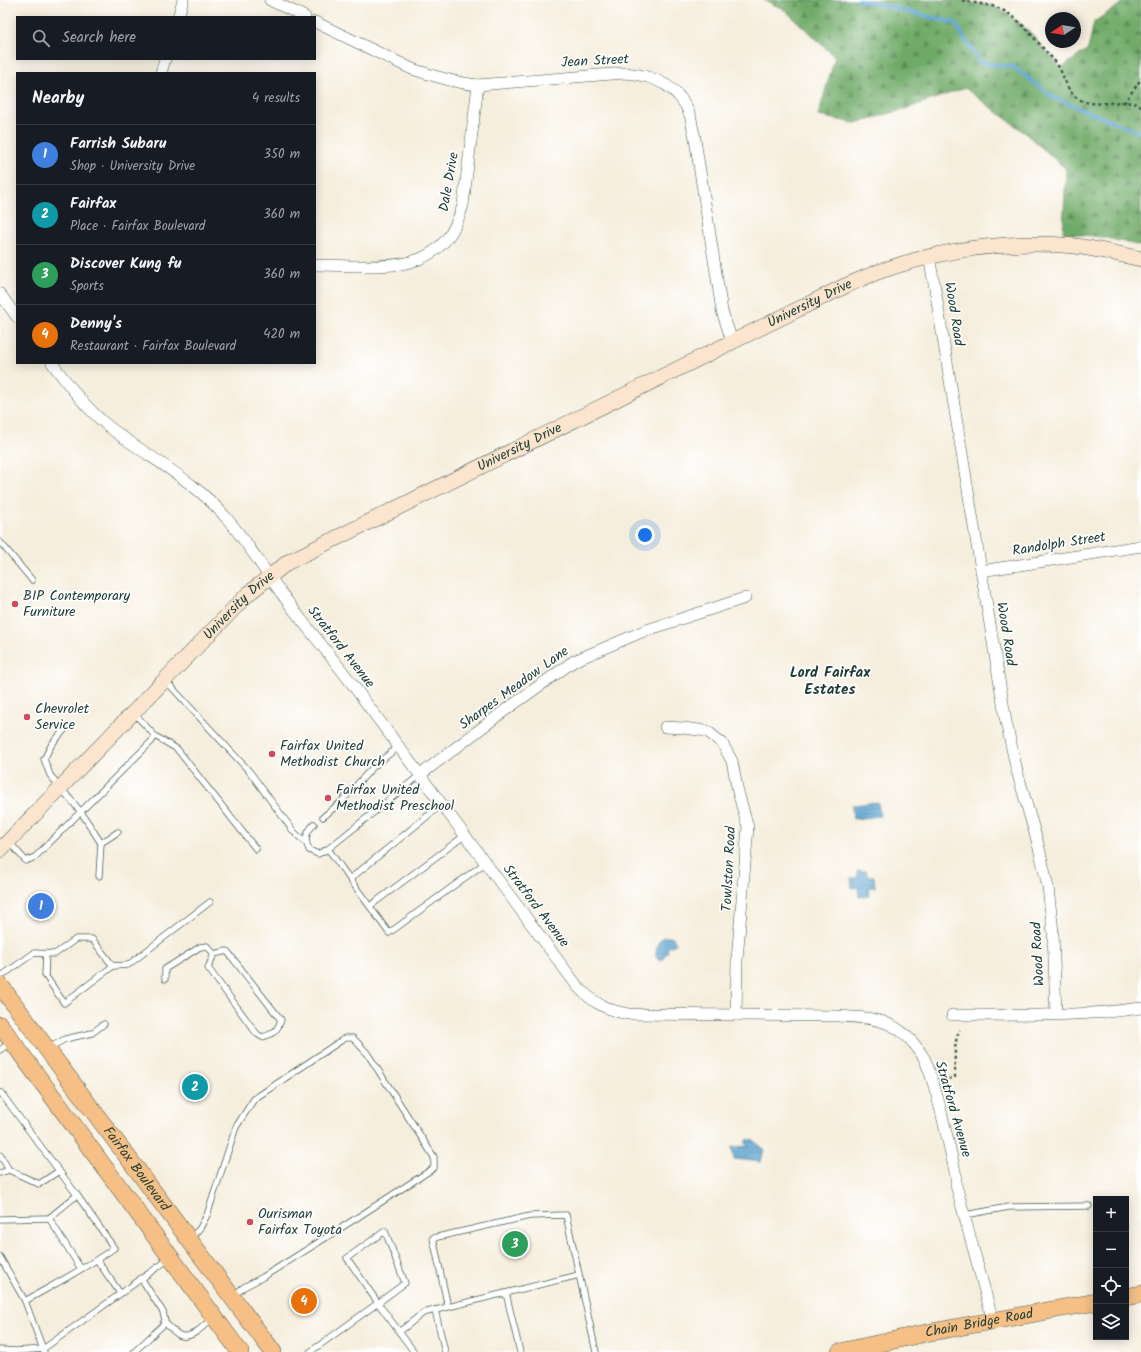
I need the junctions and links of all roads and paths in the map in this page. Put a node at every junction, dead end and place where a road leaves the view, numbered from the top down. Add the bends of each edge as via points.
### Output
1 (183, 0) edge
2 (270, 0) edge
3 (962, 0) edge
4 (178, 16) edge
5 (303, 16) edge
6 (316, 22) edge
7 (166, 60) edge
8 (161, 72) edge
9 (1141, 79) edge
10 (478, 85) junction
11 (1124, 102) junction
12 (1141, 106) edge
13 (929, 257) junction
14 (1141, 259) edge
15 (316, 265) edge
16 (0, 294) edge
17 (16, 316) edge
18 (732, 341) junction
19 (53, 364) edge
20 (0, 542) edge
21 (1141, 546) edge
22 (981, 571) junction
23 (269, 576) junction
24 (32, 580) dead end
25 (745, 598) dead end
26 (165, 680) junction
27 (134, 712) junction
28 (665, 727) dead end
29 (66, 728) dead end
30 (155, 736) junction
31 (398, 747) junction
32 (420, 775) junction
33 (61, 788) junction
34 (441, 805) junction
35 (81, 812) junction
36 (323, 817) dead end
37 (314, 824) dead end
38 (118, 832) dead end
39 (464, 836) junction
40 (102, 843) junction
41 (306, 843) junction
42 (4, 846) edge
43 (256, 849) dead end
44 (328, 849) junction
45 (485, 863) junction
46 (98, 876) dead end
47 (350, 879) junction
48 (210, 902) dead end
49 (370, 906) junction
50 (46, 953) junction
51 (214, 954) junction
52 (113, 966) junction
53 (0, 977) edge
54 (164, 979) dead end
55 (0, 985) edge
56 (1141, 1008) edge
57 (1056, 1014) junction
58 (736, 1015) junction
59 (952, 1015) dead end
60 (104, 1024) dead end
61 (0, 1025) edge
62 (960, 1030) dead end
63 (6, 1046) edge
64 (47, 1049) junction
65 (933, 1084) junction
66 (1, 1093) dead end
67 (0, 1155) edge
68 (9, 1170) junction
69 (59, 1171) junction
70 (0, 1173) edge
71 (77, 1195) junction
72 (1089, 1206) dead end
73 (965, 1215) junction
74 (49, 1218) junction
75 (0, 1219) edge
76 (189, 1240) junction
77 (0, 1257) edge
78 (170, 1258) junction
79 (97, 1260) junction
80 (81, 1270) junction
81 (579, 1275) junction
82 (141, 1278) junction
83 (120, 1293) junction
84 (506, 1293) junction
85 (1141, 1294) edge
86 (1129, 1296) edge
87 (231, 1297) junction
88 (25, 1300) junction
89 (1093, 1303) edge
90 (378, 1304) junction
91 (448, 1307) junction
92 (435, 1310) junction
93 (214, 1317) junction
94 (993, 1321) junction
95 (164, 1322) junction
96 (399, 1332) junction
97 (0, 1350) edge
98 (43, 1350) edge
99 (134, 1352) edge
100 (240, 1352) edge
101 (273, 1352) edge
102 (310, 1352) edge
103 (414, 1352) edge
104 (445, 1352) edge
105 (520, 1352) edge
106 (596, 1352) edge
107 (840, 1352) edge

1 - 4 street
2 - 5 street
3 - 11 path via 992,6 1009,14 1021,24 1054,59 1070,91 1078,99 1087,102
6 - 10 street, Jean Street via 412,69
7 - 8 street
9 - 11 path
10 - 15 street, Dale Drive via 463,205 454,227 442,244 419,260 399,265
10 - 18 street, Jean Street via 624,72 653,77 675,91 685,105 691,122 722,311
11 - 12 path
13 - 14 street, University Drive via 1000,245 1040,244 1109,251
13 - 18 street, University Drive via 881,271 845,286
13 - 22 street, Wood Road
16 - 17 street
18 - 23 street, University Drive via 288,562
19 - 23 street, Stratford Avenue via 78,397 112,430 178,474 208,498 230,521
20 - 24 lane
21 - 22 street, Randolph Street
22 - 57 street, Wood Road via 1006,722 1048,887 1053,932
23 - 26 street, University Drive via 248,594
23 - 31 street, Stratford Avenue
25 - 32 street, Sharpes Meadow Lane via 644,631 574,661
26 - 27 street, University Drive
26 - 41 lane via 249,771 294,832
27 - 30 lane
27 - 33 street, University Drive
28 - 58 street, Towlston Road via 708,730 722,743 732,761 748,827
29 - 33 lane via 52,744 44,759 50,775
30 - 35 lane
30 - 43 lane via 177,749
31 - 32 street, Stratford Avenue
31 - 36 lane via 373,767 340,803
32 - 34 street, Stratford Avenue
32 - 44 lane
33 - 35 lane
33 - 42 street, University Drive
34 - 39 street, Stratford Avenue
34 - 47 lane
35 - 40 lane
35 - 42 lane via 35,857 26,861
37 - 41 lane via 307,831
38 - 40 lane
39 - 45 street, Stratford Avenue
39 - 49 lane
40 - 46 lane
41 - 44 lane via 309,850 318,854
44 - 47 lane
45 - 49 lane via 389,933
45 - 58 street, Stratford Avenue via 578,987 598,1004 628,1014
47 - 49 lane
48 - 52 lane via 128,965
50 - 52 lane via 55,954 76,939 92,939
50 - 52 lane via 45,975 64,1003
50 - 53 lane via 34,953
51 - 51 lane via 228,951 281,1020 271,1034 262,1037 257,1034 208,968
51 - 54 lane via 207,946 200,947 165,969
55 - 64 main road, Fairfax Boulevard
56 - 57 street
57 - 59 street
58 - 65 street, Stratford Avenue via 838,1016 885,1023 893,1026 912,1042 924,1058
60 - 64 lane via 92,1033 65,1039
61 - 63 main road, Fairfax Boulevard
62 - 65 path via 955,1043 955,1077
63 - 78 main road, Fairfax Boulevard
64 - 76 main road, Fairfax Boulevard
65 - 73 street, Stratford Avenue
66 - 69 lane
67 - 68 lane
68 - 69 lane via 39,1184
68 - 70 lane
69 - 71 lane
71 - 74 lane
71 - 79 lane via 114,1248
72 - 73 lane via 1009,1207
73 - 94 street, Stratford Avenue
74 - 75 lane
74 - 80 lane
76 - 87 main road, Fairfax Boulevard
76 - 87 lane via 205,1219 236,1127 254,1099 345,1038 353,1038 367,1053 434,1157 434,1168
77 - 88 lane
78 - 82 lane
78 - 93 main road, Fairfax Boulevard
79 - 80 lane
79 - 83 lane
80 - 88 lane
81 - 84 lane
81 - 91 lane via 566,1215 530,1216 433,1238
81 - 106 lane
82 - 83 lane
82 - 95 lane via 163,1312
83 - 98 lane
84 - 91 lane
84 - 105 lane
85 - 86 main road
87 - 101 main road, Fairfax Boulevard
88 - 98 lane
89 - 94 main road, Chain Bridge Road
90 - 90 lane via 347,1258 385,1231 406,1283
90 - 96 lane
90 - 102 lane
91 - 92 lane
92 - 96 lane via 423,1313
92 - 104 lane
93 - 95 lane via 192,1335 185,1337 178,1335
93 - 100 main road, Fairfax Boulevard
94 - 107 main road, Chain Bridge Road
95 - 99 lane
96 - 103 lane
97 - 98 lane

